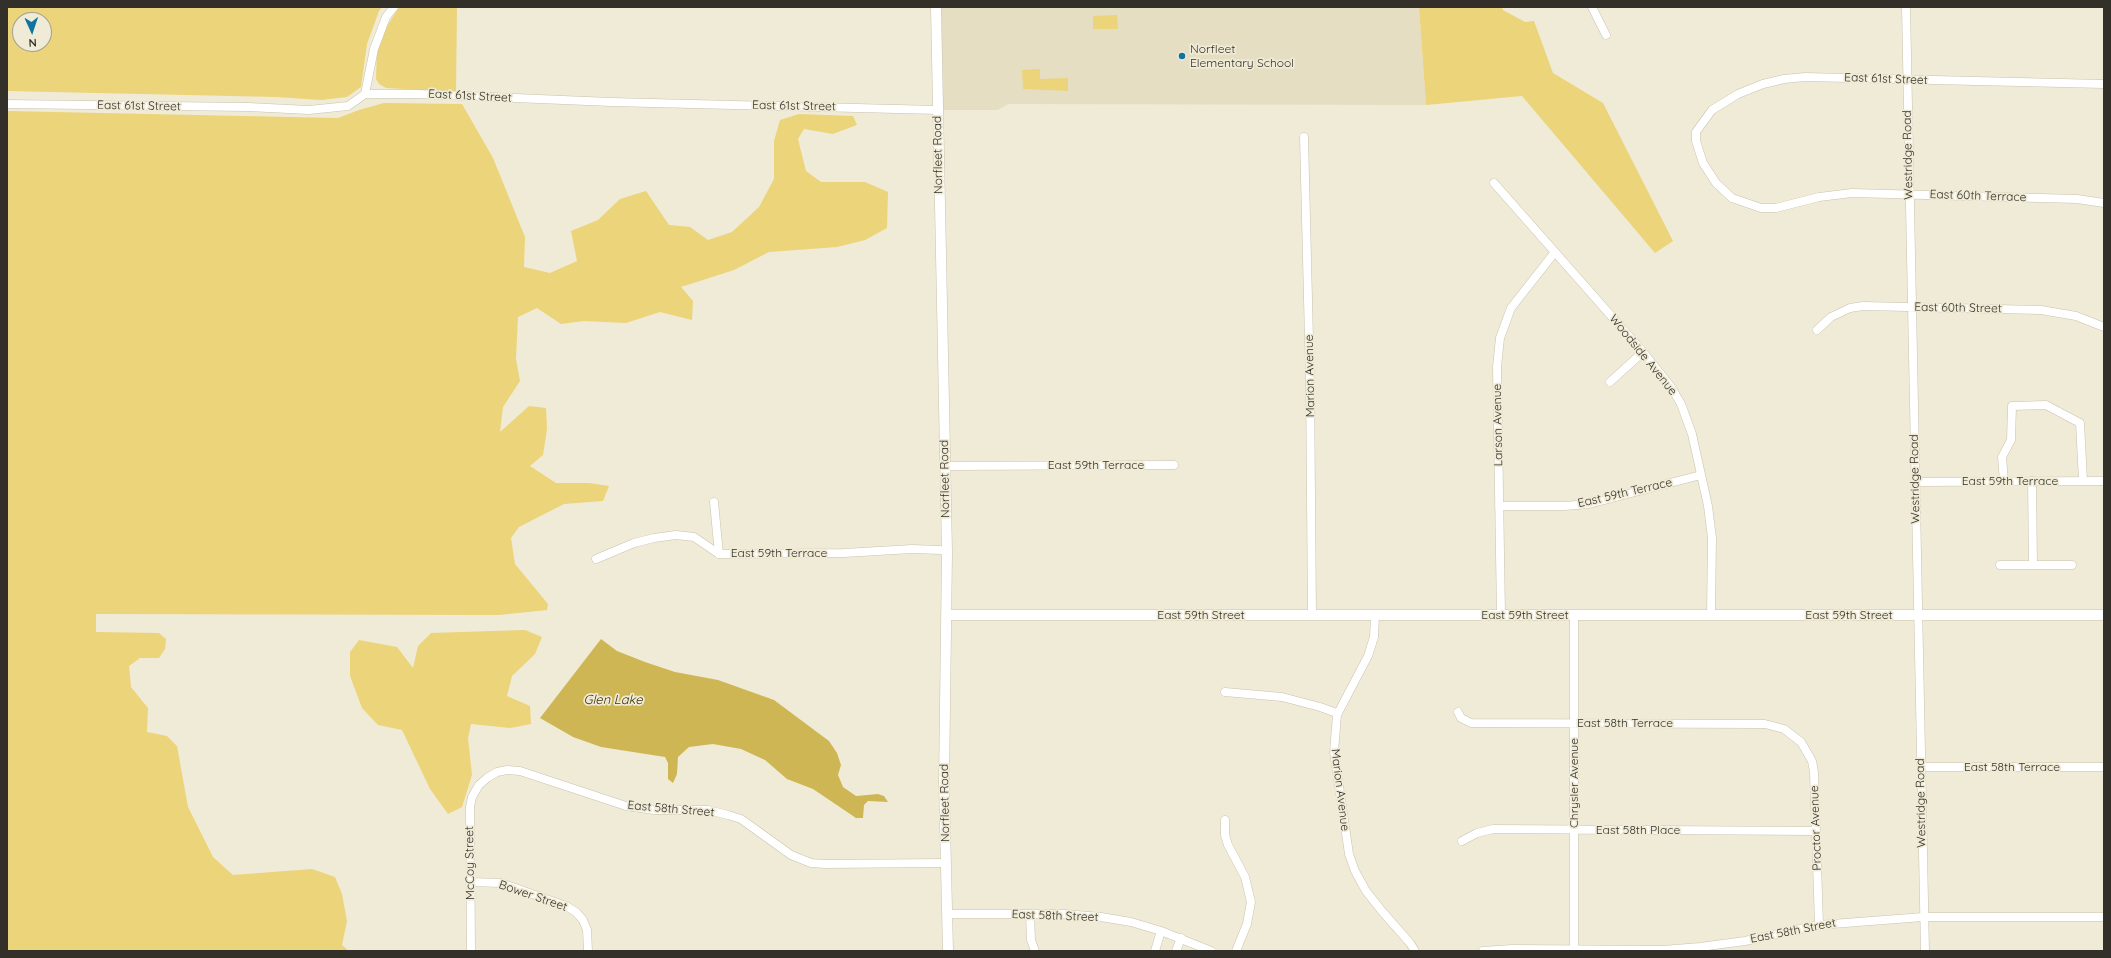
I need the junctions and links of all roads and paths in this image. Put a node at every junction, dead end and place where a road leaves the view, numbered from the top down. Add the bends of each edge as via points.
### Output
1 (394, 7) edge
2 (936, 7) edge
3 (1592, 7) edge
4 (1906, 7) edge
5 (1606, 35) dead end
6 (1907, 80) junction
7 (2104, 84) edge
8 (365, 94) junction
9 (7, 104) edge
10 (938, 110) junction
11 (1304, 137) dead end
12 (1696, 141) joint
13 (1494, 183) dead end
14 (1909, 194) junction
15 (2104, 203) edge
16 (1555, 252) junction
17 (1911, 307) junction
18 (2104, 327) edge
19 (1817, 330) dead end
20 (1643, 352) junction
21 (1610, 382) dead end
22 (1174, 464) dead end
23 (945, 466) junction
24 (1701, 475) junction
25 (2004, 480) junction
26 (2032, 481) junction
27 (2083, 481) junction
28 (2104, 481) edge
29 (1915, 482) junction
30 (714, 502) dead end
31 (1499, 506) junction
32 (946, 552) junction
33 (719, 554) junction
34 (596, 559) dead end
35 (2000, 565) dead end
36 (2033, 565) junction
37 (2072, 565) dead end
38 (1312, 615) junction
39 (1376, 615) junction
40 (1501, 615) junction
41 (1574, 615) junction
42 (1711, 615) junction
43 (1918, 615) junction
44 (2104, 615) edge
45 (946, 616) junction
46 (1225, 692) dead end
47 (1458, 712) dead end
48 (1337, 715) junction
49 (1574, 723) junction
50 (1795, 736) joint
51 (1921, 767) junction
52 (2104, 767) edge
53 (485, 779) joint
54 (1225, 820) dead end
55 (1574, 830) junction
56 (1816, 830) junction
57 (1462, 841) dead end
58 (946, 862) junction
59 (470, 882) junction
60 (947, 914) junction
61 (1030, 914) junction
62 (1923, 917) junction
63 (2104, 917) edge
64 (1819, 925) junction
65 (1161, 931) junction
66 (1181, 938) junction
67 (471, 951) edge
68 (588, 951) edge
69 (948, 951) edge
70 (1035, 951) edge
71 (1155, 951) edge
72 (1176, 951) edge
73 (1211, 951) edge
74 (1236, 951) edge
75 (1415, 951) edge
76 (1483, 951) edge
77 (1574, 951) edge
78 (1925, 951) edge

1 - 8 street via 386,17 374,49
2 - 10 street, Norfleet Road
3 - 5 street
4 - 6 street, Westridge Road
6 - 7 street, East 61st Street
6 - 12 street, East 61st Street via 1805,77 1763,84 1738,94 1712,110 1696,132
6 - 14 street, Westridge Road
8 - 9 street, East 61st Street via 348,106 309,110
8 - 10 street, East 61st Street
10 - 23 street, Norfleet Road
11 - 38 street, Marion Avenue
12 - 14 street, East 60th Terrace via 1703,163 1716,183 1732,198 1750,206 1776,208 1819,197 1852,193
13 - 16 street, Woodside Avenue
14 - 15 street, East 60th Terrace via 2077,199
14 - 17 street, Westridge Road
16 - 20 street, Woodside Avenue
16 - 31 street, Larson Avenue via 1511,308 1500,338 1497,368
17 - 18 street, East 60th Street via 2041,310 2076,316
17 - 19 street, East 60th Street via 1850,308 1831,317
17 - 29 street, Westridge Road
20 - 21 street
20 - 24 street, Woodside Avenue via 1681,404 1692,434
22 - 23 street, East 59th Terrace
23 - 32 street, Norfleet Road
24 - 31 street, East 59th Terrace via 1588,504
24 - 42 street, Woodside Avenue via 1712,538
25 - 26 street, East 59th Terrace
25 - 27 street via 2002,458 2011,440 2012,406 2046,405 2080,423
25 - 29 street, East 59th Terrace
26 - 27 street, East 59th Terrace
26 - 36 street
27 - 28 street, East 59th Terrace
29 - 43 street, Westridge Road
30 - 33 street
31 - 40 street, Larson Avenue
32 - 33 street, East 59th Terrace via 912,549 844,553
32 - 45 street, Norfleet Road
33 - 34 street, East 59th Terrace via 694,537 676,535 634,543
35 - 36 street
36 - 37 street
38 - 39 street, East 59th Street
38 - 45 street, East 59th Street
39 - 40 street, East 59th Street
39 - 48 street, Marion Avenue via 1374,637 1368,656
40 - 41 street, East 59th Street
41 - 42 street, East 59th Street
41 - 49 street, Chrysler Avenue
42 - 43 street, East 59th Street
43 - 44 street, East 59th Street
43 - 51 street, Westridge Road
45 - 58 street, Norfleet Road
46 - 48 street via 1282,697 1320,707
47 - 49 street, East 58th Terrace via 1461,718 1471,723
48 - 75 street, Marion Avenue via 1334,752 1348,854 1366,891
49 - 50 street, East 58th Terrace via 1766,724 1784,729
49 - 55 street, Chrysler Avenue
50 - 56 street, Proctor Avenue via 1808,751 1812,761
51 - 52 street, East 58th Terrace
51 - 62 street, Westridge Road
53 - 58 street, East 58th Street via 507,770 626,806 654,810 708,810 728,814 741,820 791,855 811,862
53 - 59 street, McCoy Street via 472,797 470,807
54 - 74 street via 1228,846 1245,877 1251,902 1247,924
55 - 56 street, East 58th Place
55 - 57 street, East 58th Place via 1493,829 1477,833
55 - 77 street, Chrysler Avenue
56 - 64 street, Proctor Avenue
58 - 60 street, Norfleet Road
59 - 67 street, McCoy Street
59 - 68 street, Bower Street via 501,883 566,906 583,920 587,930
60 - 61 street, East 58th Street
60 - 69 street, Norfleet Road
61 - 65 street, East 58th Street via 1101,917
61 - 70 street via 1031,940
62 - 63 street, East 58th Street
62 - 64 street, East 58th Street
62 - 78 street, Westridge Road
64 - 77 street, East 58th Street via 1700,947
65 - 66 street, East 58th Street
65 - 71 street
66 - 72 street
66 - 73 street, East 58th Street
76 - 77 street, East 58th Street

